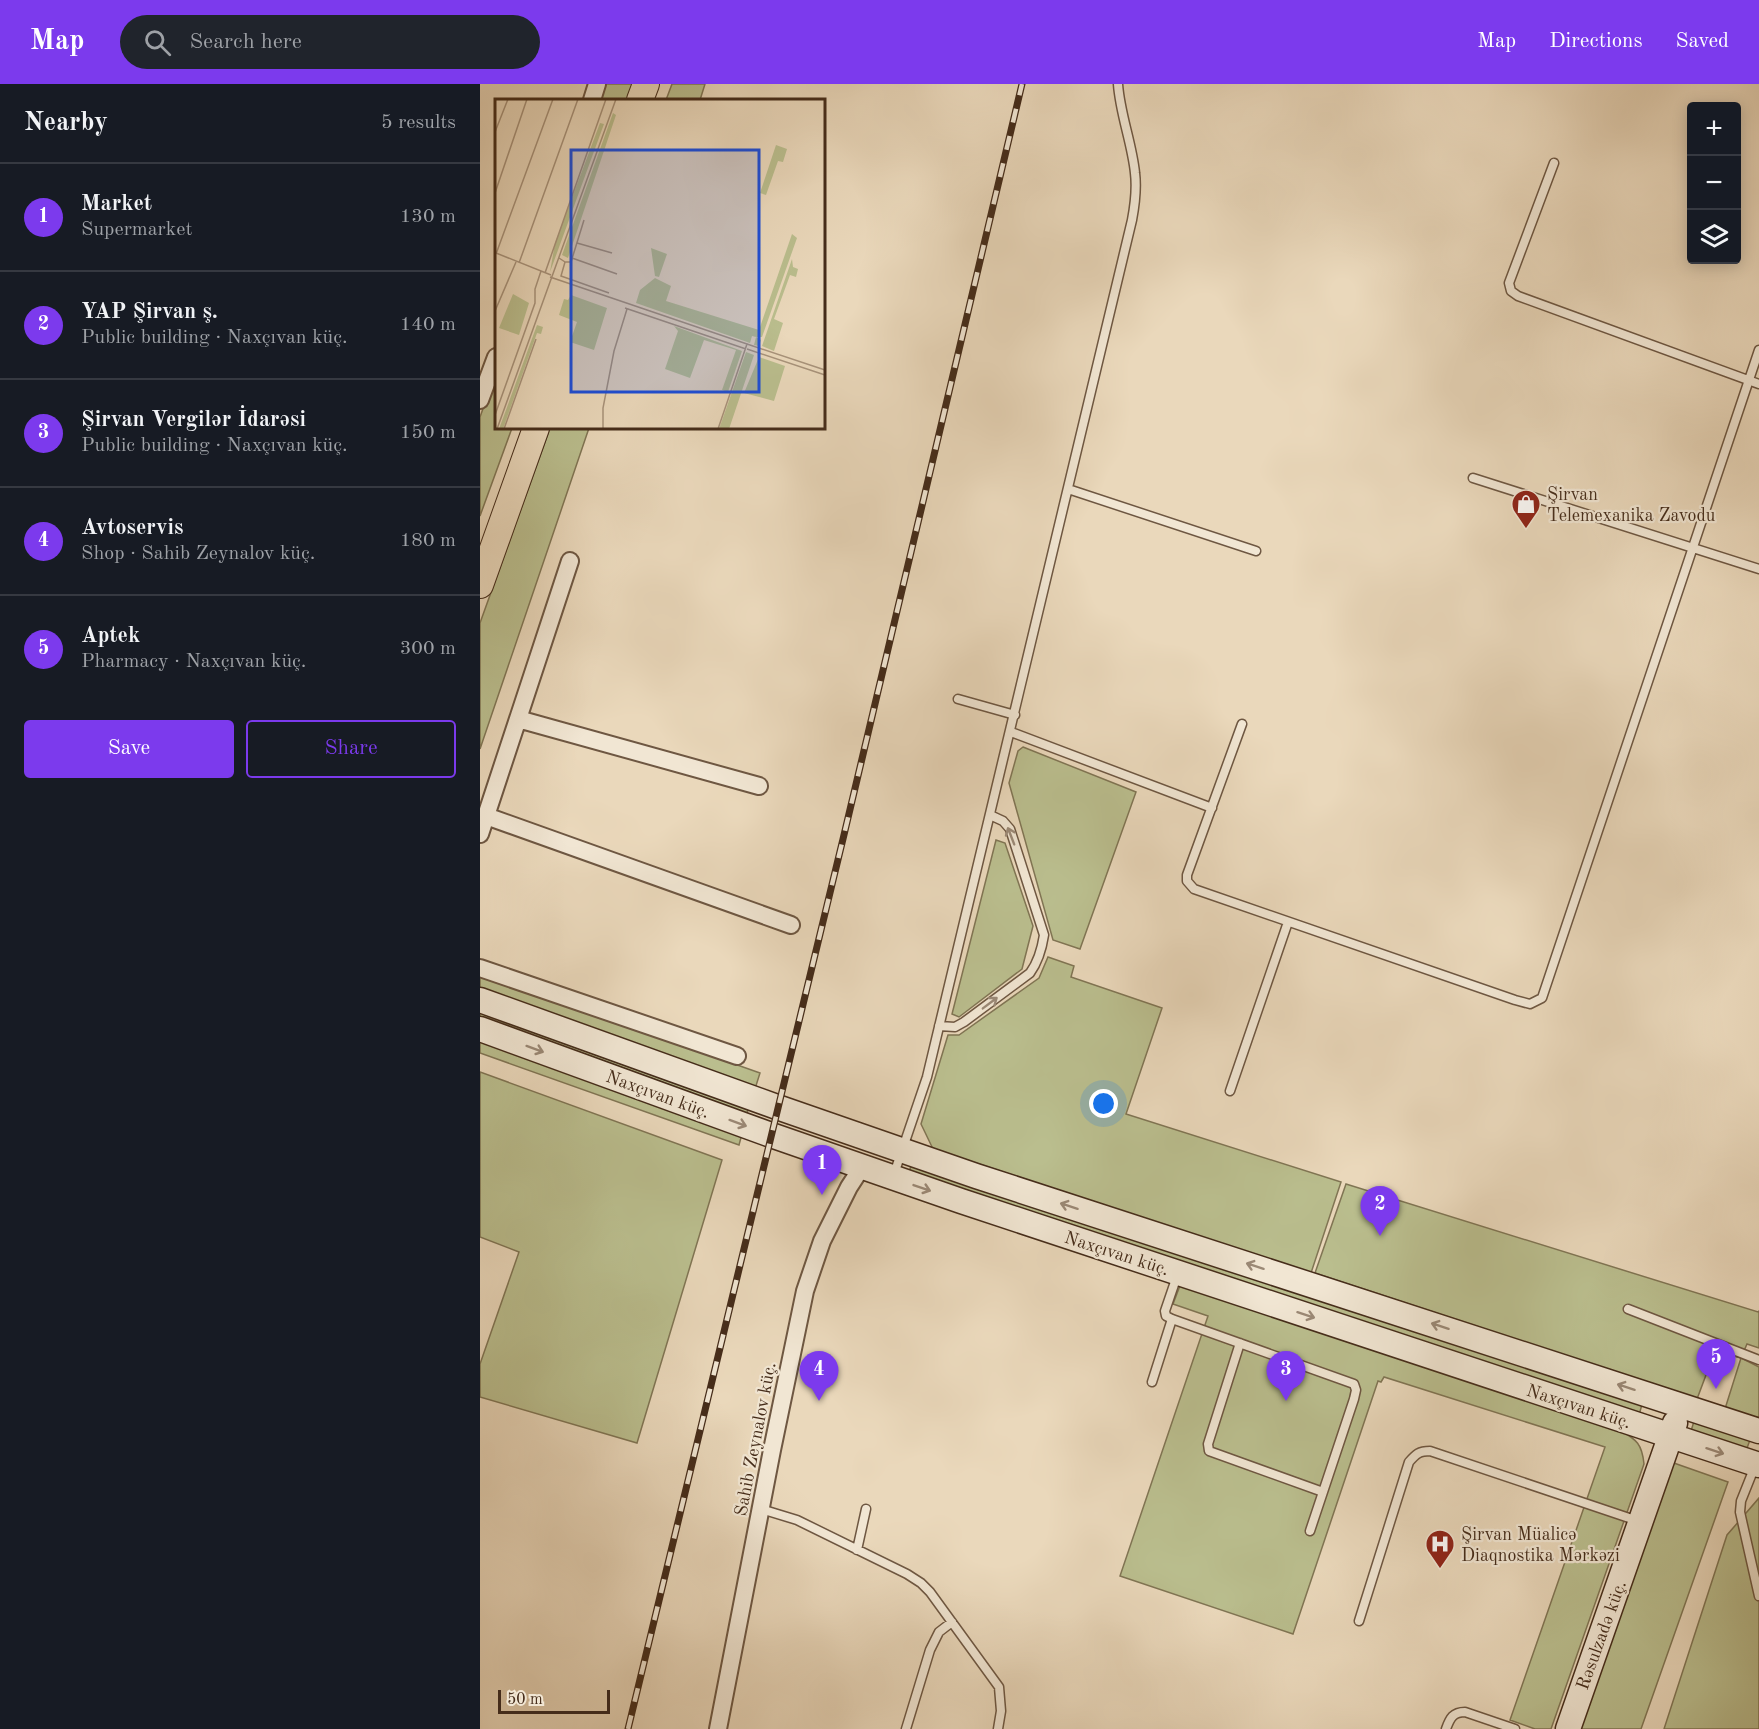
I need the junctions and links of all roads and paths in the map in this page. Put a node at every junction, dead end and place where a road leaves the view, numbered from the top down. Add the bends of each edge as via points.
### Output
1 (597, 84) edge
2 (646, 84) edge
3 (659, 84) edge
4 (1118, 84) edge
5 (592, 99) edge
6 (640, 99) edge
7 (653, 99) edge
8 (1554, 163) dead end
9 (1759, 350) edge
10 (495, 360) edge
11 (1749, 380) junction
12 (1759, 384) edge
13 (480, 400) edge
14 (522, 429) edge
15 (536, 429) edge
16 (1473, 478) dead end
17 (1068, 489) junction
18 (480, 543) edge
19 (1692, 547) junction
20 (1256, 551) dead end
21 (570, 561) dead end
22 (1759, 569) edge
23 (480, 585) edge
24 (958, 699) dead end
25 (1015, 715) junction
26 (518, 719) junction
27 (1242, 724) dead end
28 (1011, 732) junction
29 (759, 786) dead end
30 (1212, 808) junction
31 (990, 815) junction
32 (486, 816) junction
33 (480, 834) edge
34 (1288, 922) junction
35 (791, 925) dead end
36 (480, 968) edge
37 (480, 1000) edge
38 (939, 1026) junction
39 (480, 1029) edge
40 (737, 1056) dead end
41 (1230, 1090) dead end
42 (903, 1151) junction
43 (862, 1167) junction
44 (893, 1178) junction
45 (1178, 1273) junction
46 (1628, 1310) dead end
47 (1172, 1319) junction
48 (1240, 1343) junction
49 (1759, 1360) edge
50 (1152, 1382) dead end
51 (1681, 1405) junction
52 (1759, 1431) edge
53 (1671, 1436) junction
54 (1758, 1462) edge
55 (1323, 1492) junction
56 (760, 1509) junction
57 (866, 1509) dead end
58 (1641, 1522) junction
59 (1310, 1531) dead end
60 (857, 1550) junction
61 (1759, 1596) edge
62 (1359, 1621) dead end
63 (952, 1622) junction
64 (718, 1729) edge
65 (906, 1729) edge
66 (998, 1729) edge
67 (1446, 1729) edge
68 (1512, 1729) edge
69 (1568, 1729) edge

1 - 5 street
2 - 6 main road
3 - 7 main road
4 - 17 lane via 1136,172 1136,196
8 - 11 lane via 1509,283 1511,291
9 - 11 lane
10 - 13 street
11 - 12 lane
11 - 19 lane
14 - 18 main road
15 - 23 main road
16 - 19 lane
17 - 20 lane
17 - 25 lane
19 - 22 lane
19 - 34 lane via 1542,998 1530,1004 1515,1000
21 - 26 street
24 - 25 lane
25 - 28 lane
26 - 29 street
26 - 32 street
27 - 30 lane
28 - 30 lane
28 - 31 lane
30 - 34 lane via 1187,881 1194,889
31 - 38 lane
38 -> 31 lane via 955,1027 964,1022 1030,973 1043,943 1044,935 1010,829
32 - 33 street
32 - 35 street
34 - 41 lane
36 - 40 street
37 - 42 main road, Naxçıvan küç.
38 - 42 lane
39 -> 43 main road, Naxçıvan küç.
42 - 44 lane
51 -> 42 main road, Naxçıvan küç.
43 - 44 main road, Naxçıvan küç.
43 - 56 street, Sahib Zeynalov küç. via 822,1241 805,1291
44 -> 45 main road, Naxçıvan küç.
45 - 47 lane via 1165,1311
45 -> 53 main road, Naxçıvan küç.
46 - 49 lane
47 - 48 lane
47 - 50 lane
48 - 55 lane via 1209,1451
48 - 55 lane via 1354,1384 1354,1399
51 - 52 main road, Naxçıvan küç.
51 - 53 main road, Rəsulzadə küç.
53 -> 54 main road, Naxçıvan küç.
53 - 58 main road, Rəsulzadə küç.
54 - 61 lane via 1740,1512
55 - 59 lane
56 - 60 lane via 797,1520
56 - 64 street, Sahib Zeynalov küç.
57 - 60 lane
58 - 62 lane via 1422,1451 1409,1462
58 - 69 main road, Rəsulzadə küç.
60 - 63 lane via 921,1583
63 - 65 lane via 939,1632 930,1650
63 - 66 lane via 999,1687
67 - 68 lane via 1450,1718 1465,1712

